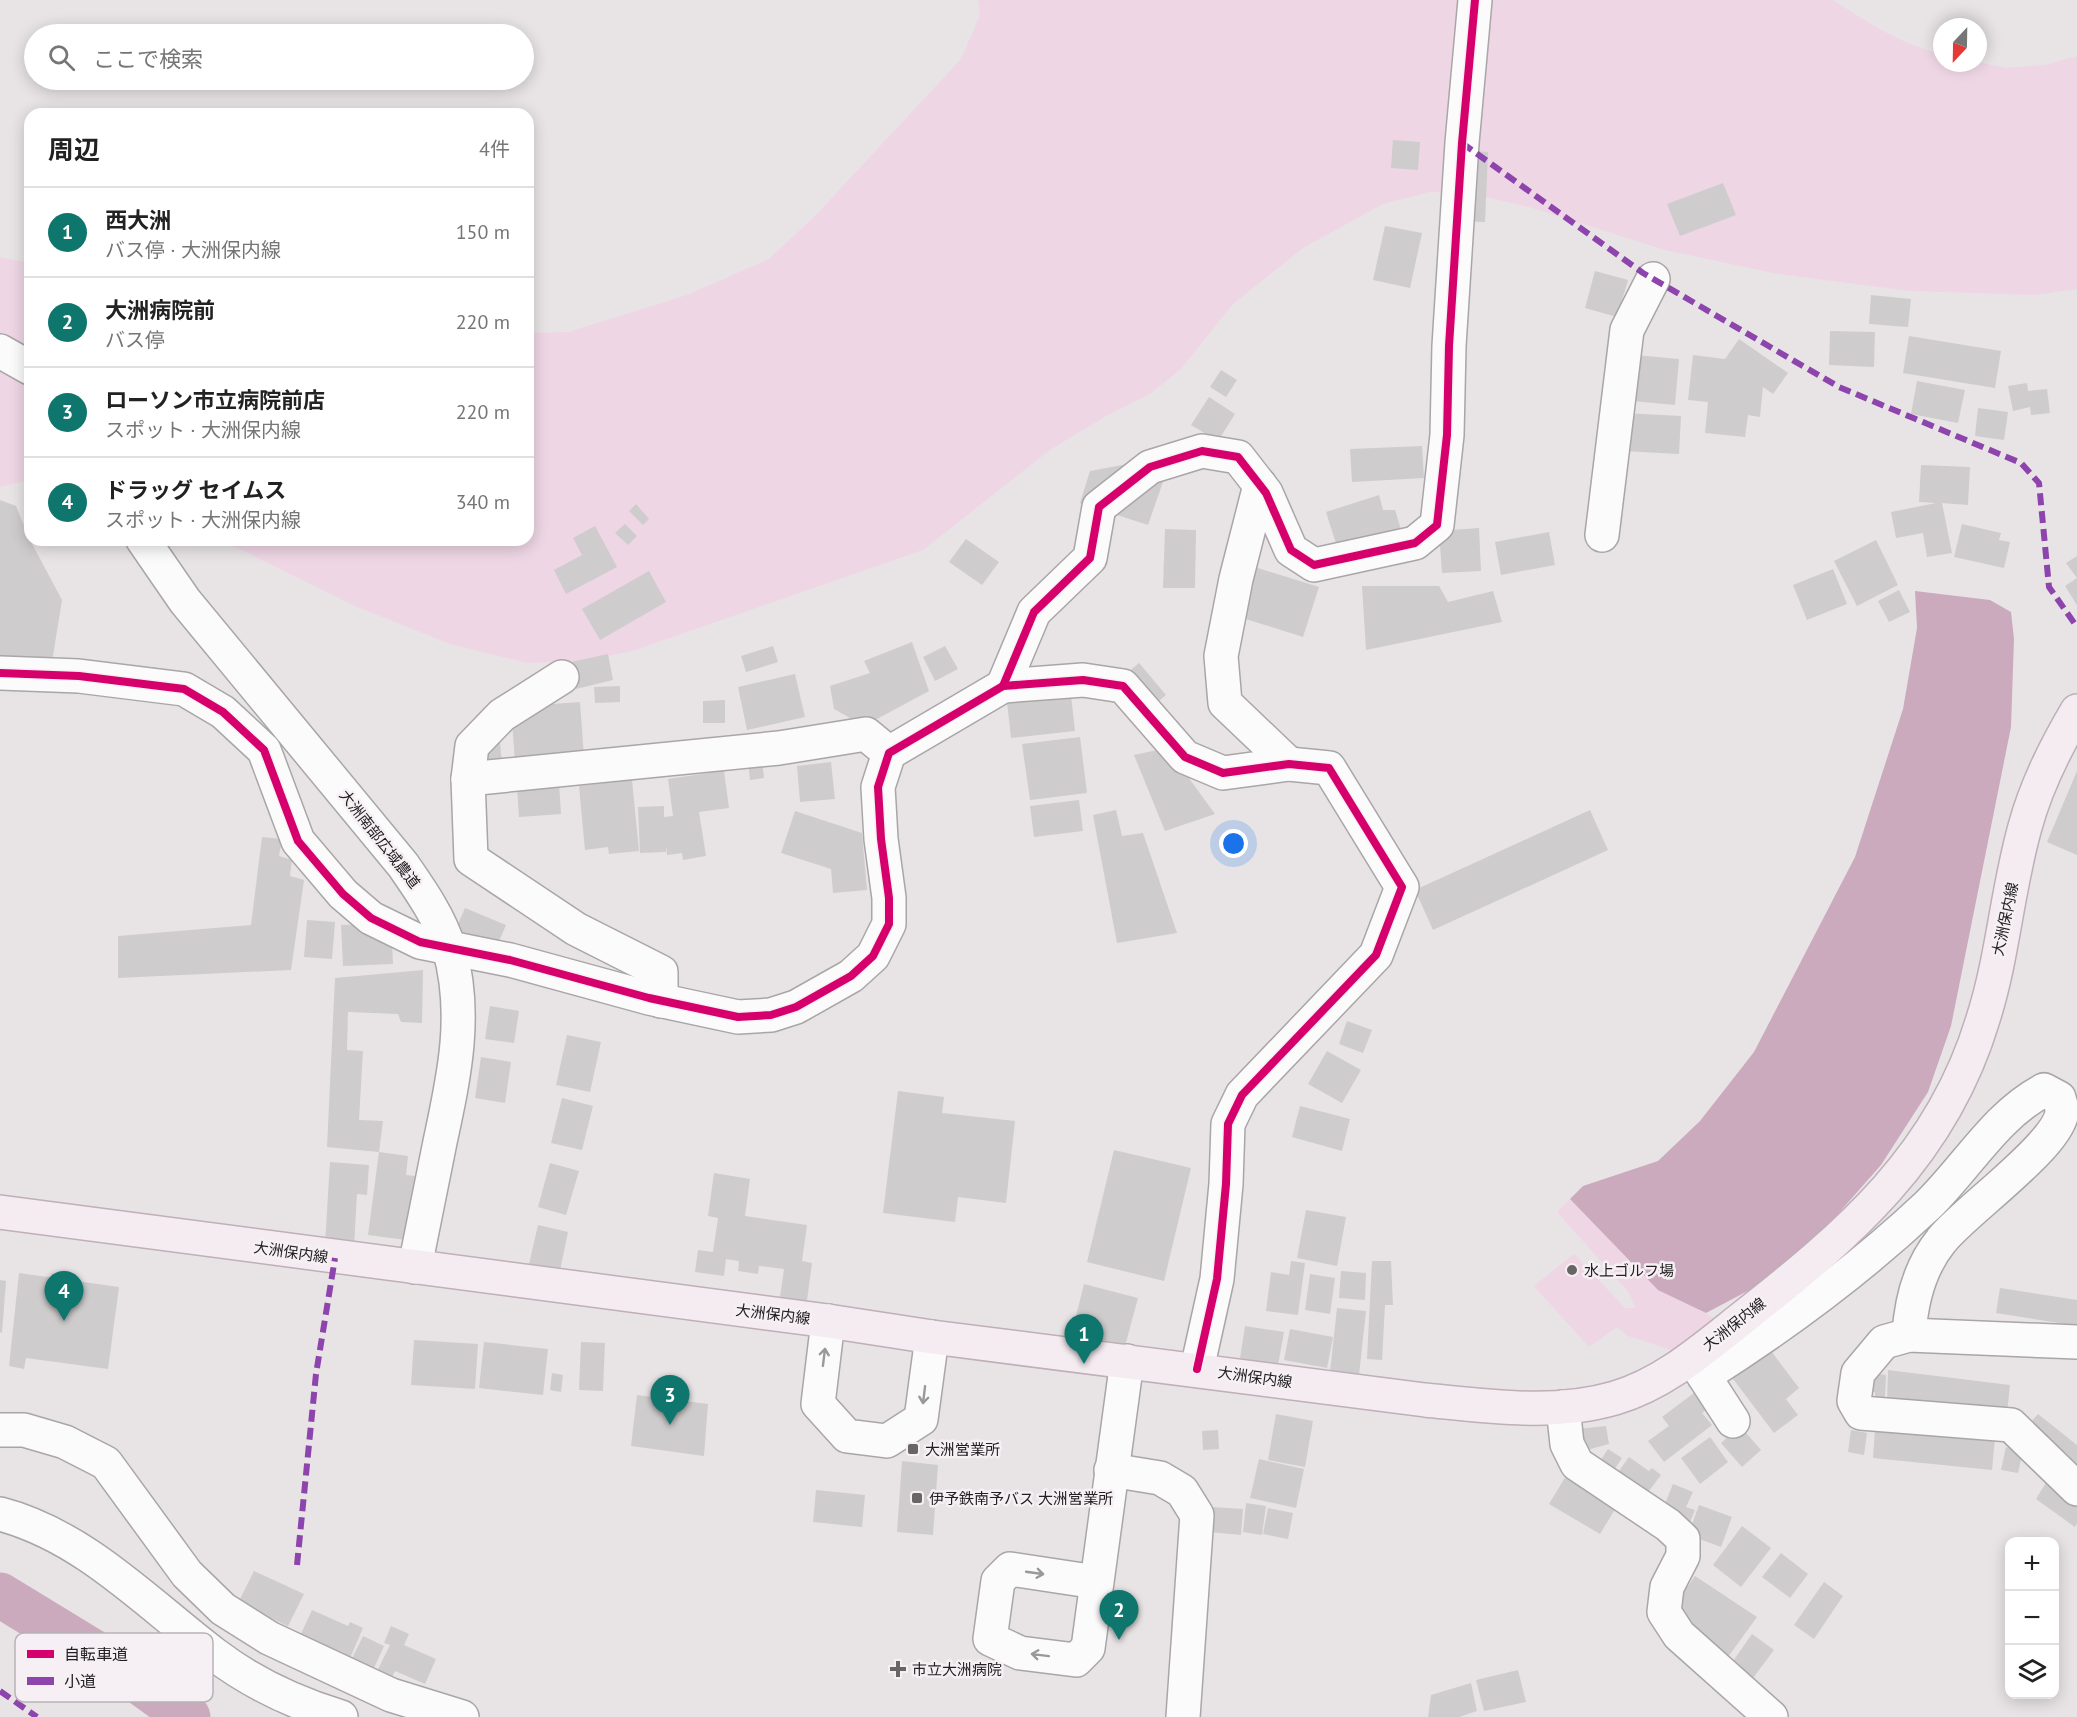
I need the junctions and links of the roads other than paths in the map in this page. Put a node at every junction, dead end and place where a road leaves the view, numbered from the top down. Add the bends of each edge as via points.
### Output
1 (1475, 0) edge
2 (1653, 279) dead end
3 (0, 351) edge
4 (24, 365) edge
5 (1260, 485) junction
6 (1602, 535) dead end
7 (147, 546) edge
8 (0, 673) edge
9 (562, 677) dead end
10 (1003, 686) junction
11 (2077, 711) edge
12 (889, 753) junction
13 (1289, 764) junction
14 (468, 779) junction
15 (449, 947) junction
16 (661, 1001) junction
17 (0, 1212) edge
18 (415, 1267) junction
19 (828, 1321) junction
20 (1909, 1335) junction
21 (932, 1337) junction
22 (2077, 1342) edge
23 (1127, 1361) junction
24 (1698, 1367) junction
25 (1197, 1370) junction
26 (1563, 1407) junction
27 (1733, 1421) dead end
28 (0, 1430) edge
29 (1111, 1470) junction
30 (2077, 1489) edge
31 (0, 1514) edge
32 (1096, 1582) dead end
33 (188, 1633) edge
34 (213, 1653) edge
35 (341, 1717) edge
36 (462, 1717) edge
37 (1183, 1717) edge
38 (1771, 1717) edge

1 - 5 street via 1462,143 1447,435 1437,525 1414,543 1314,565 1291,550
2 - 6 street via 1627,330
3 - 4 street
5 - 10 street via 1238,457 1202,451 1150,466 1099,507 1090,558 1034,612
5 - 13 street via 1221,656 1226,703
7 - 15 street, 大洲南部広域農道 via 185,601 403,865 433,909
8 - 15 street via 79,676 184,689 223,712 264,750 298,841 343,894 371,918 420,942
9 - 14 street via 502,716 472,746
10 - 12 street
10 - 13 street via 1083,680 1123,686 1185,757 1223,773
11 - 24 main road, 大洲保内線 via 2051,755 2025,826 1984,1019 1958,1085 1919,1150 1878,1201
12 - 14 street via 866,734 779,748
12 - 16 street via 878,787 889,924 873,956 842,981 796,1007 771,1015 738,1017
13 - 25 street via 1329,768 1402,888 1376,955 1242,1095 1228,1124 1217,1279
14 - 16 street via 471,859 576,929 661,972
15 - 16 street
15 - 18 street, 大洲南部広域農道 via 458,990 454,1075
17 - 18 main road, 大洲保内線
18 - 19 main road, 大洲保内線
19 - 21 main road, 大洲保内線
21 -> 19 street via 921,1419 887,1441 846,1436 818,1404
20 - 22 street
20 - 24 street via 1911,1305 1927,1263 1941,1240 2029,1159 2055,1127 2062,1113 2060,1098 2044,1089 2021,1102 1930,1203 1890,1239 1805,1307
20 - 30 street via 1884,1342 1858,1372 1854,1401 1861,1413 2011,1425
21 - 23 main road, 大洲保内線
23 - 25 main road, 大洲保内線
23 - 29 street
24 - 26 main road, 大洲保内線 via 1615,1398
24 - 27 street
25 - 26 main road, 大洲保内線 via 1425,1400 1507,1408
26 - 38 street via 1567,1444 1577,1464 1683,1539 1683,1556 1667,1587 1664,1612 1678,1635
28 - 36 street via 24,1430 65,1442 106,1463 187,1574 222,1609 269,1638 391,1695
29 - 32 street
29 - 37 street via 1160,1478 1182,1491 1197,1515
31 - 33 street via 69,1544
34 - 35 street via 261,1686

